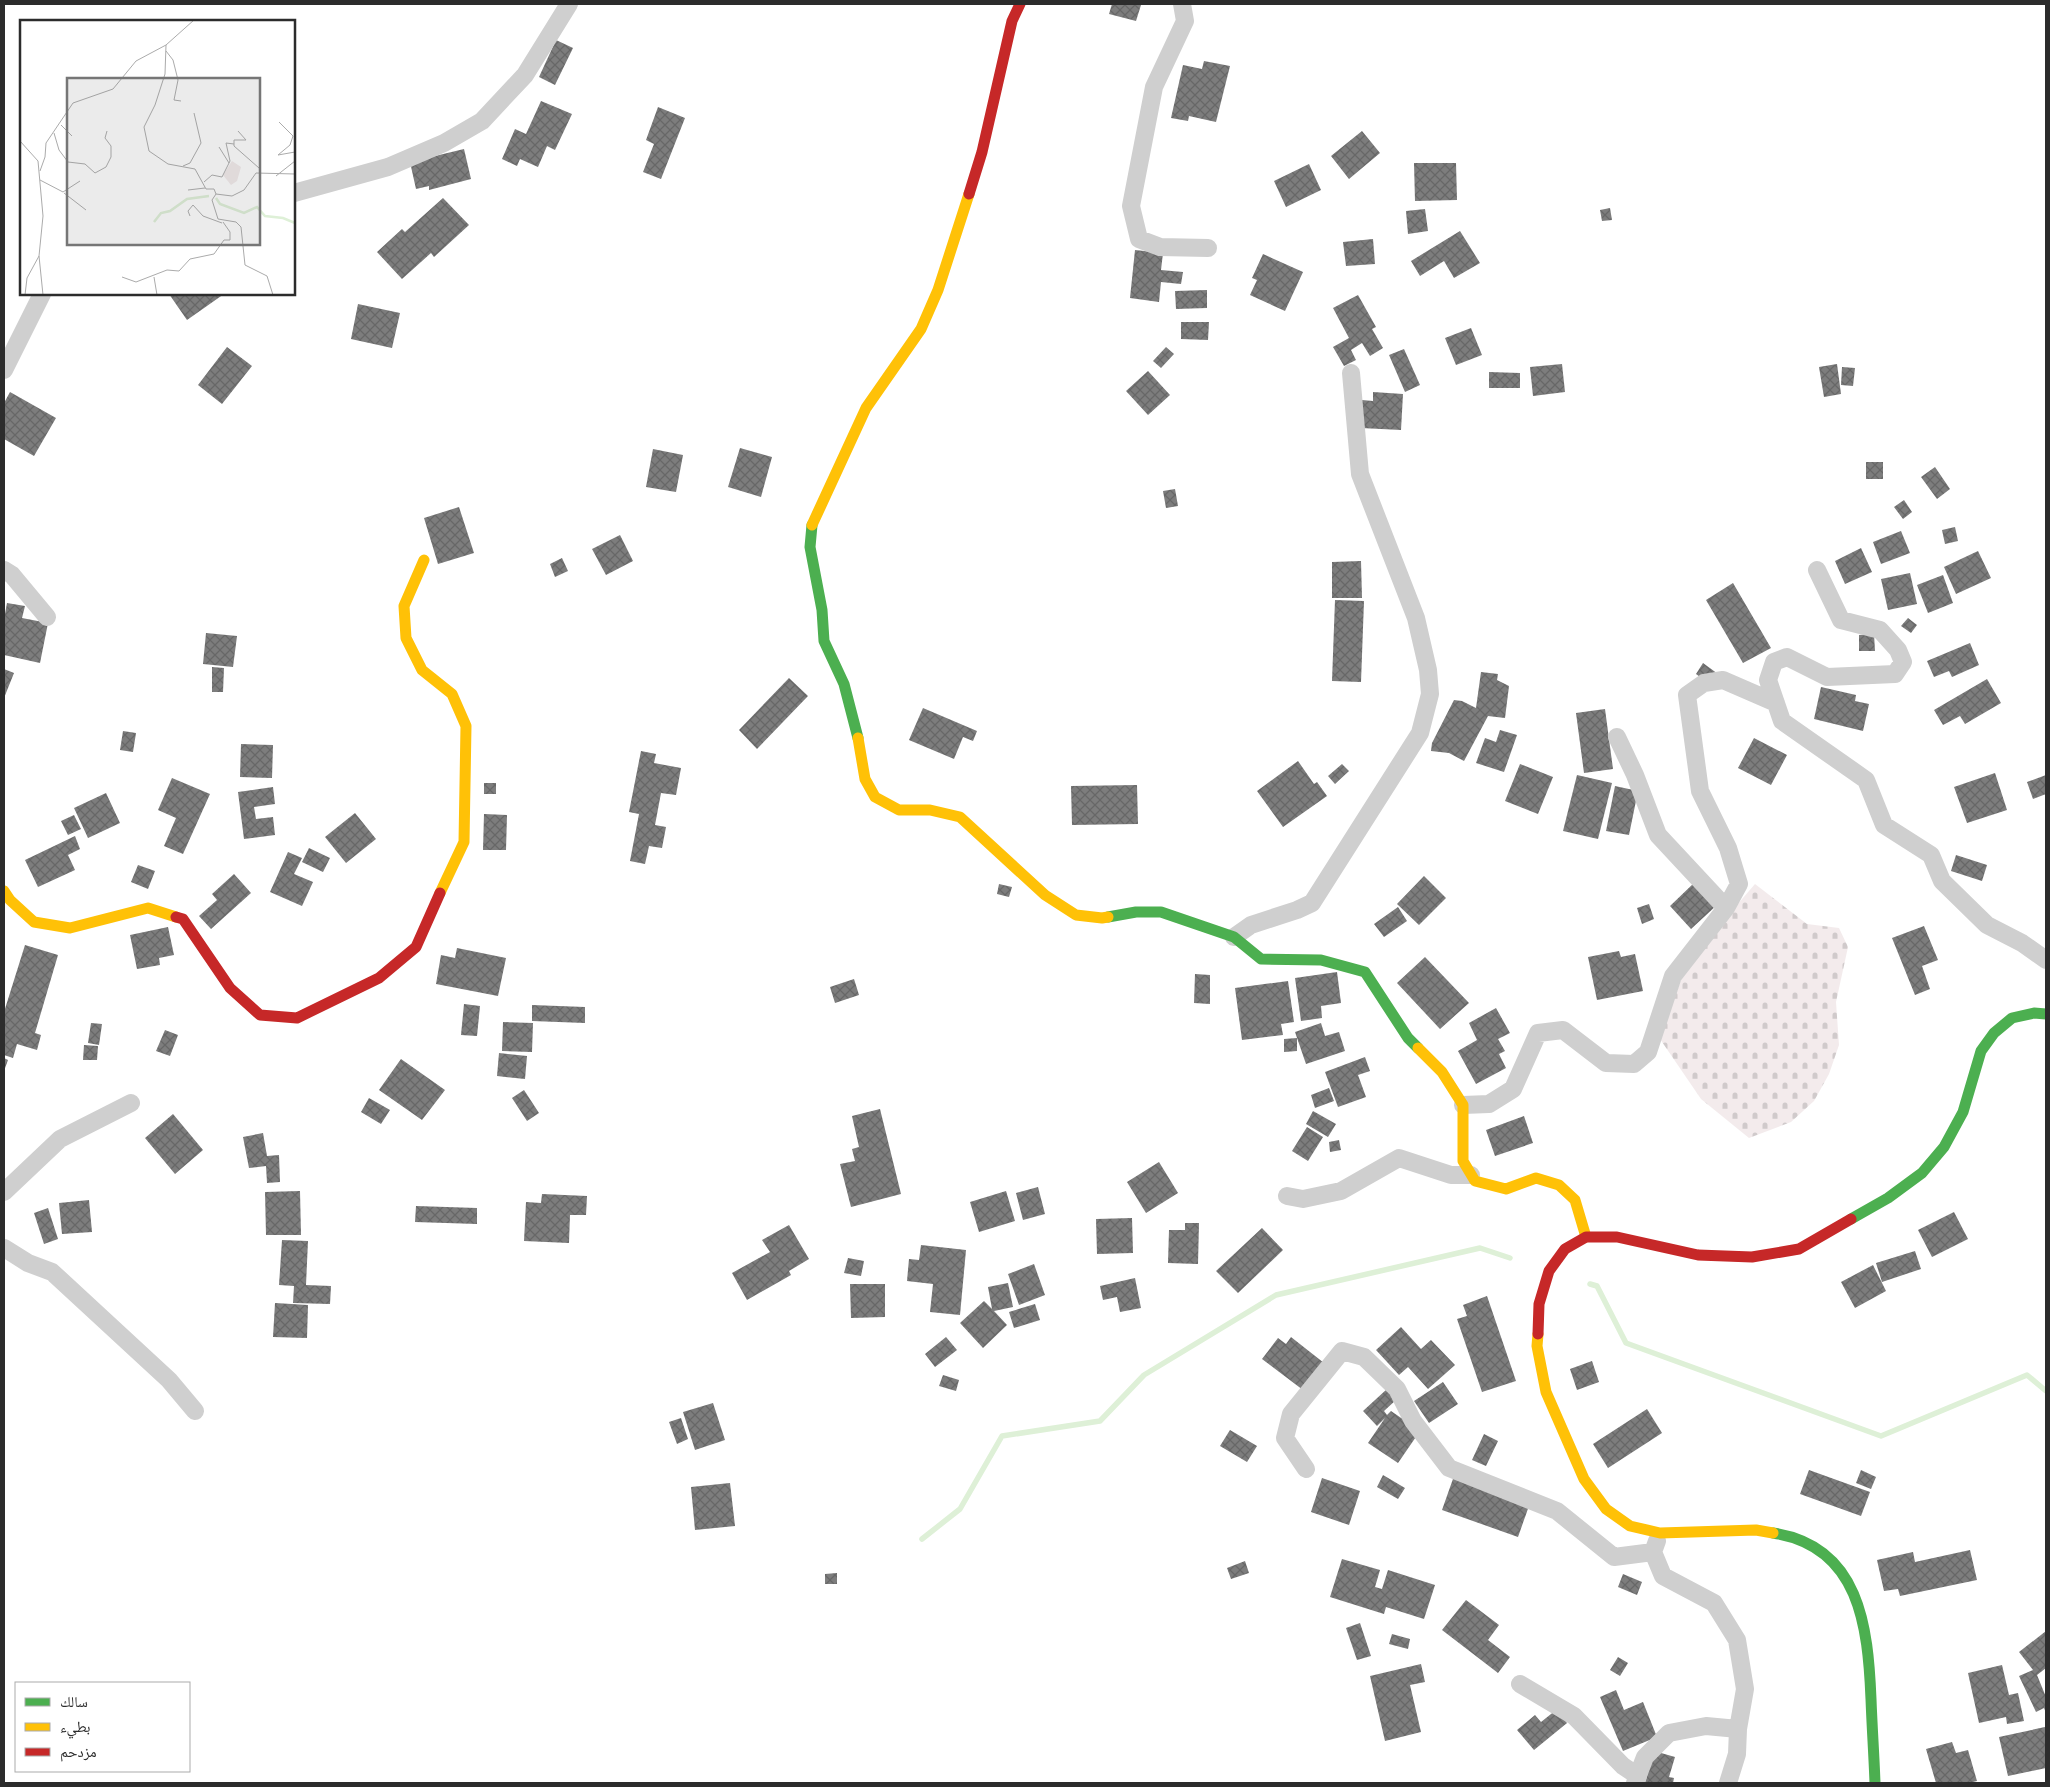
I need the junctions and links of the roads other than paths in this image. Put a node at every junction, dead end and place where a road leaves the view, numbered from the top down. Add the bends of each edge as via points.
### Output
1 (570, 4) edge
2 (1020, 4) edge
3 (1182, 4) edge
4 (295, 193) edge
5 (1208, 248) dead end
6 (42, 295) edge
7 (4, 370) edge
8 (1351, 373) dead end
9 (424, 560) dead end
10 (4, 570) edge
11 (1817, 570) dead end
12 (47, 617) dead end
13 (1776, 702) junction
14 (1616, 737) dead end
15 (4, 891) edge
16 (1726, 908) junction
17 (1234, 937) junction
18 (2046, 960) edge
19 (2046, 1008) edge
20 (2046, 1014) edge
21 (132, 1102) dead end
22 (1463, 1105) junction
23 (1471, 1174) junction
24 (4, 1192) edge
25 (1287, 1196) dead end
26 (1586, 1237) junction
27 (4, 1248) edge
28 (195, 1411) dead end
29 (1306, 1469) dead end
30 (1660, 1534) junction
31 (1653, 1552) junction
32 (1520, 1684) dead end
33 (1738, 1728) junction
34 (1636, 1780) edge
35 (1728, 1783) edge
36 (1875, 1783) edge

1 - 4 street via 525,75 482,121 444,143 388,167
2 - 17 street via 1012,22 982,152 938,290 921,329 866,408 812,523 810,547 822,610 824,641 844,684 866,779 876,797 899,810 930,810 960,817 1044,895 1076,915 1102,918 1136,912 1161,912
3 - 5 street via 1185,20 1154,87 1131,206 1139,239 1160,246
6 - 7 street
8 - 17 street via 1360,474 1416,618 1430,694 1420,732 1312,903 1251,925
9 - 15 street via 404,606 406,638 422,670 452,694 466,726 464,842 416,946 379,978 297,1018 260,1015 230,988 183,919 148,908 70,928 34,922
10 - 12 street via 12,575
11 - 13 street via 1842,620 1880,630 1898,650 1902,662 1895,674 1827,677 1787,657 1774,662 1768,680
13 - 16 street via 1723,680 1704,683 1687,695 1700,791 1728,848 1739,884
13 - 18 street via 1782,722 1866,780 1884,825 1931,855 1942,881 1987,925
14 - 16 street via 1658,835
16 - 22 street via 1673,976 1648,1052 1634,1064 1606,1063 1563,1030 1538,1034 1513,1088 1488,1104
17 - 22 street via 1261,959 1320,960 1365,972 1408,1038 1442,1072
19 - 20 street
20 - 26 street via 2012,1018 1994,1033 1981,1051 1963,1112 1944,1147 1922,1173 1888,1198 1798,1249 1752,1257 1698,1255 1617,1237
21 - 24 street via 60,1139
22 - 23 street via 1463,1161
23 - 25 street via 1451,1174 1399,1158 1341,1191 1303,1199
23 - 26 street via 1475,1181 1506,1189 1536,1178 1559,1185 1575,1200
26 - 30 street via 1565,1249 1549,1271 1539,1304 1537,1346 1546,1392 1584,1479 1606,1509 1630,1526
27 - 28 street via 28,1264 52,1272 169,1380
29 - 31 street via 1285,1438 1290,1414 1342,1351 1364,1357 1397,1389 1414,1421 1449,1468 1557,1511 1614,1557
30 - 31 street
30 - 36 street via 1756,1530 1794,1536 1829,1557 1851,1586 1864,1623 1869,1656
31 - 33 street via 1663,1576 1714,1603 1737,1640 1744,1689
32 - 34 street via 1574,1716
33 - 34 street via 1706,1726 1670,1733 1645,1757
33 - 35 street via 1737,1754

